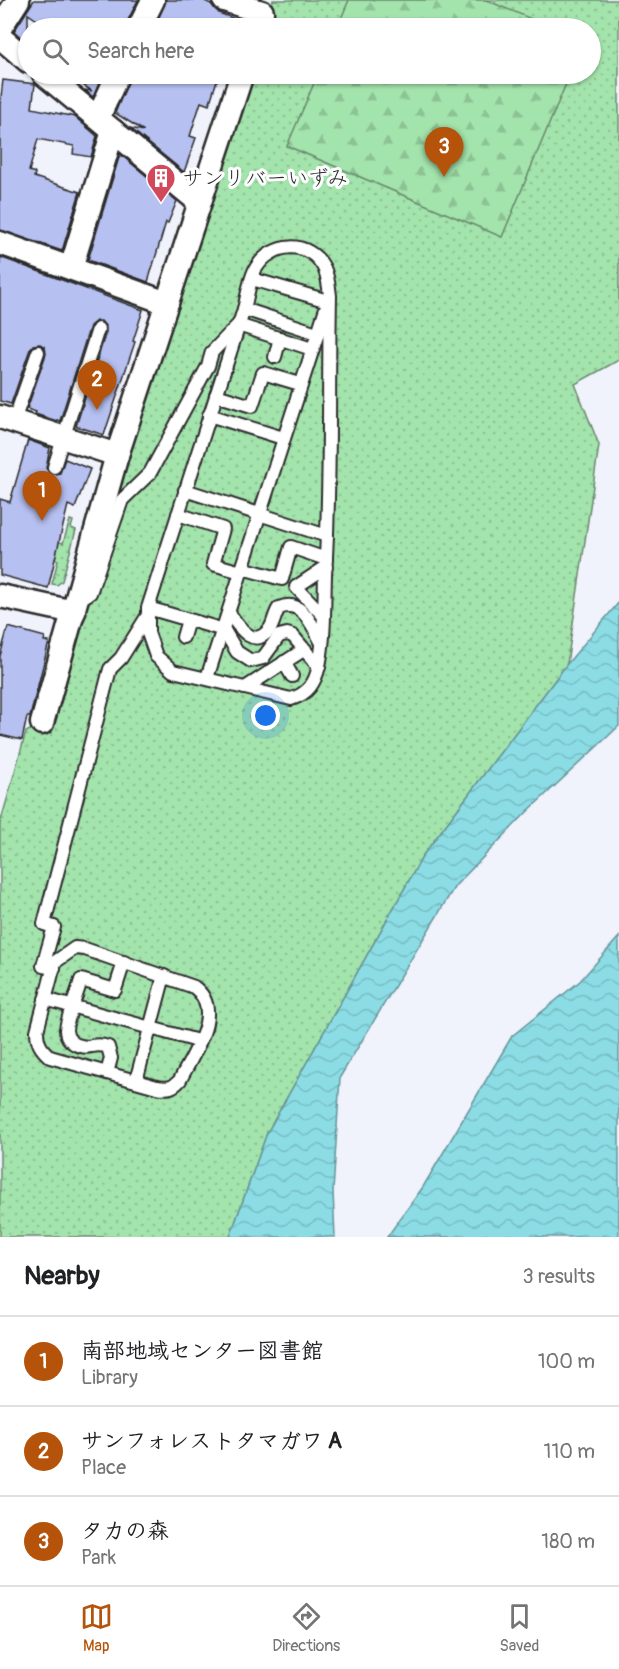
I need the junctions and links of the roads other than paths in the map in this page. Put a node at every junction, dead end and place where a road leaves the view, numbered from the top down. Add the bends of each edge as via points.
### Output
1 (18, 0) edge
2 (153, 0) edge
3 (224, 0) edge
4 (262, 14) edge
5 (144, 18) edge
6 (0, 28) edge
7 (0, 37) edge
8 (18, 52) edge
9 (56, 84) edge
10 (116, 84) edge
11 (239, 84) edge
12 (106, 124) junction
13 (199, 202) junction
14 (0, 243) edge
15 (71, 268) junction
16 (252, 279) junction
17 (329, 298) junction
18 (167, 303) junction
19 (244, 309) junction
20 (238, 325) junction
21 (98, 329) dead end
22 (317, 333) junction
23 (280, 338) junction
24 (312, 349) junction
25 (38, 352) dead end
26 (275, 357) dead end
27 (300, 384) junction
28 (216, 395) junction
29 (209, 415) junction
30 (7, 419) edge
31 (64, 437) junction
32 (283, 438) junction
33 (117, 455) junction
34 (54, 467) dead end
35 (186, 490) junction
36 (259, 513) junction
37 (178, 514) junction
38 (327, 536) junction
39 (326, 563) junction
40 (241, 570) junction
41 (0, 596) edge
42 (75, 607) junction
43 (148, 611) junction
44 (229, 613) junction
45 (323, 615) junction
46 (189, 620) junction
47 (224, 630) junction
48 (183, 637) dead end
49 (322, 642) junction
50 (305, 649) junction
51 (284, 662) junction
52 (319, 667) junction
53 (292, 675) dead end
54 (207, 678) junction
55 (245, 688) junction
56 (42, 723) dead end
57 (124, 962) junction
58 (54, 968) junction
59 (164, 976) junction
60 (45, 999) junction
61 (73, 1006) junction
62 (150, 1027) junction
63 (198, 1041) junction
64 (107, 1073) junction
65 (136, 1081) junction

1 - 6 street
2 - 5 street
3 - 4 street
7 - 8 street
9 - 12 street
10 - 12 street
11 - 13 street
12 - 13 street
12 - 15 street
13 - 18 street
14 - 15 street
15 - 18 street
16 - 17 lane
16 - 17 lane via 254,269 266,256 290,246 315,255 326,270
16 - 19 lane
17 - 22 lane
17 - 38 lane
18 - 33 street
19 - 20 lane
19 - 22 lane
20 - 23 lane
20 - 28 lane
20 - 42 lane via 212,352 150,473 122,500 90,593
21 - 31 lane
22 - 24 lane
23 - 24 lane
23 - 26 lane
24 - 27 lane
25 - 30 lane
27 - 28 lane via 263,373 252,406
27 - 32 lane
28 - 29 lane
29 - 32 lane
29 - 35 lane
30 - 31 street
31 - 33 street
31 - 34 lane
32 - 36 lane
33 - 42 street
35 - 36 lane
35 - 37 lane
36 - 38 lane
36 - 40 lane
37 - 40 lane via 222,529 213,564
37 - 43 lane
38 - 39 lane
39 - 40 lane via 291,547 282,579
39 - 45 lane
39 - 45 lane via 296,588
40 - 44 lane
41 - 42 street
42 - 56 street
43 - 46 lane
43 - 54 lane via 148,633 156,656 173,670
43 - 58 lane via 121,658 110,669 44,924 54,927 43,966
44 - 47 lane
44 - 49 lane via 243,633 258,637 270,629 279,608 293,606 303,612
45 - 49 lane
46 - 47 lane
46 - 48 lane
47 - 50 lane via 237,652 251,661 262,658 282,636 293,636
47 - 54 lane
49 - 52 lane
50 - 51 lane
50 - 52 lane
51 - 53 lane
51 - 55 lane
52 - 55 lane via 310,688 291,699
54 - 55 lane
57 - 58 lane via 75,948 55,962
57 - 59 lane
57 - 61 lane via 115,990 81,980
58 - 60 lane
59 - 62 lane
59 - 63 lane via 202,993 208,1021
60 - 61 lane
60 - 64 lane via 37,1031 43,1051 50,1057
61 - 62 lane
61 - 64 lane via 66,1030 69,1040 86,1047 98,1043 108,1047 111,1058
62 - 63 lane
62 - 65 lane
63 - 65 lane via 174,1087 167,1089
64 - 65 lane

